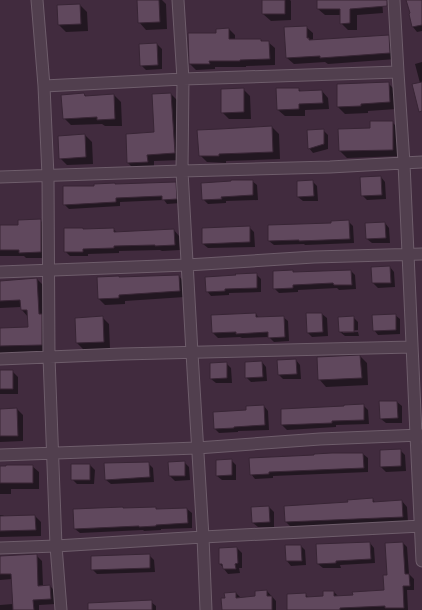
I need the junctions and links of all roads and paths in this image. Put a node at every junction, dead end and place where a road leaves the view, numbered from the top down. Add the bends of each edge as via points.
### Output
1 (38, 0) edge
2 (178, 0) edge
3 (394, 0) edge
4 (398, 72) junction
5 (183, 80) junction
6 (44, 86) junction
7 (422, 162) edge
8 (404, 163) junction
9 (182, 171) junction
10 (48, 176) junction
11 (0, 177) edge
12 (422, 254) edge
13 (409, 255) junction
14 (188, 265) junction
15 (49, 270) junction
16 (0, 272) edge
17 (412, 347) junction
18 (192, 352) junction
19 (49, 357) junction
20 (0, 359) edge
21 (418, 361) edge
22 (419, 435) edge
23 (198, 448) junction
24 (53, 453) junction
25 (0, 455) edge
26 (421, 526) edge
27 (203, 536) junction
28 (56, 546) junction
29 (0, 548) edge
30 (422, 561) edge
31 (61, 610) edge
32 (206, 610) edge

1 - 6 street
2 - 5 street
3 - 4 street
4 - 5 street
4 - 8 street
5 - 6 street
5 - 9 street
6 - 10 street
7 - 8 street
8 - 9 street
8 - 13 street
9 - 10 street
9 - 14 street
10 - 11 street
10 - 15 street
12 - 13 street
13 - 14 street via 314,257
13 - 17 street
14 - 15 street
14 - 18 street
15 - 16 street
15 - 19 street
17 - 18 street
17 - 21 street
18 - 19 street
18 - 23 street
19 - 20 street
19 - 24 street
21 - 22 street
22 - 23 street
22 - 26 street
23 - 24 street
23 - 27 street
24 - 25 street
24 - 28 street
26 - 27 street
26 - 30 street
27 - 28 street
27 - 32 street
28 - 29 street
28 - 31 street

